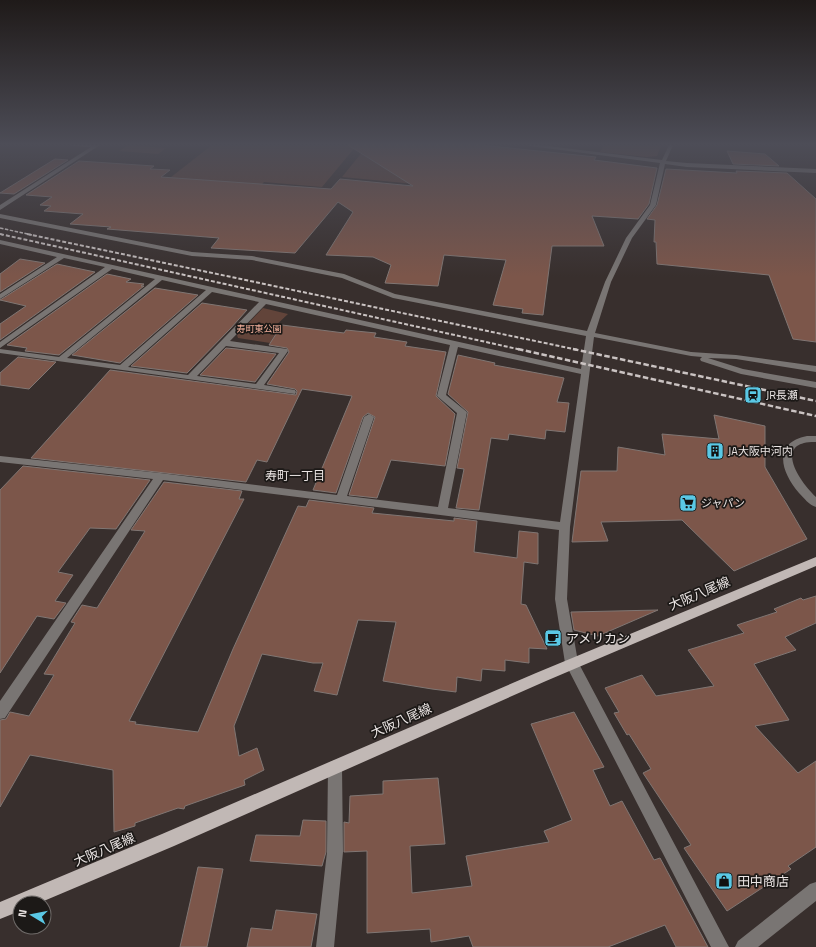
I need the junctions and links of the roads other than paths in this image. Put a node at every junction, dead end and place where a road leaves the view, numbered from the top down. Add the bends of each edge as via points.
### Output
1 (29, 189) edge
2 (657, 189) edge
3 (0, 208) edge
4 (0, 216) edge
5 (0, 242) edge
6 (62, 256) junction
7 (110, 267) junction
8 (160, 278) junction
9 (211, 289) junction
10 (0, 297) edge
11 (264, 301) junction
12 (590, 335) junction
13 (224, 343) junction
14 (455, 343) junction
15 (0, 346) edge
16 (0, 351) edge
17 (691, 354) junction
18 (61, 359) junction
19 (123, 367) junction
20 (816, 369) edge
21 (586, 373) junction
22 (191, 377) junction
23 (816, 385) edge
24 (259, 386) junction
25 (292, 392) dead end
26 (369, 417) dead end
27 (816, 439) edge
28 (0, 459) edge
29 (160, 476) junction
30 (341, 499) junction
31 (816, 503) edge
32 (442, 511) junction
33 (565, 527) junction
34 (816, 561) edge
35 (572, 664) junction
36 (0, 713) edge
37 (334, 767) junction
38 (816, 890) edge
39 (0, 911) edge
40 (325, 947) edge
41 (720, 947) edge
42 (744, 947) edge

1 - 3 street
2 - 12 street via 653,205 629,238 608,282
4 - 12 street via 192,254 252,258 336,275 393,296
5 - 6 street
6 - 7 street
6 - 10 street
7 - 8 street
7 - 15 street
8 - 9 street
8 - 18 street
9 - 11 street
9 - 19 street
11 - 13 street
11 - 14 street
12 - 17 street
12 - 21 street
13 - 22 street
13 - 24 street via 284,350
14 - 21 street
14 - 32 street via 441,396 462,412
16 - 18 street
17 - 20 street via 736,357
17 - 23 street via 741,371
18 - 19 street
19 - 22 street
21 - 33 street
22 - 24 street
24 - 25 street
26 - 30 street
27 - 31 street via 795,441 789,448 787,462 793,477
28 - 29 street
29 - 30 street
29 - 36 street
30 - 32 street
32 - 33 street
33 - 35 street via 561,599
34 - 35 main road, 大阪八尾線
35 - 37 main road, 大阪八尾線
35 - 41 street
37 - 39 main road, 大阪八尾線
37 - 40 street via 335,852
38 - 42 street

